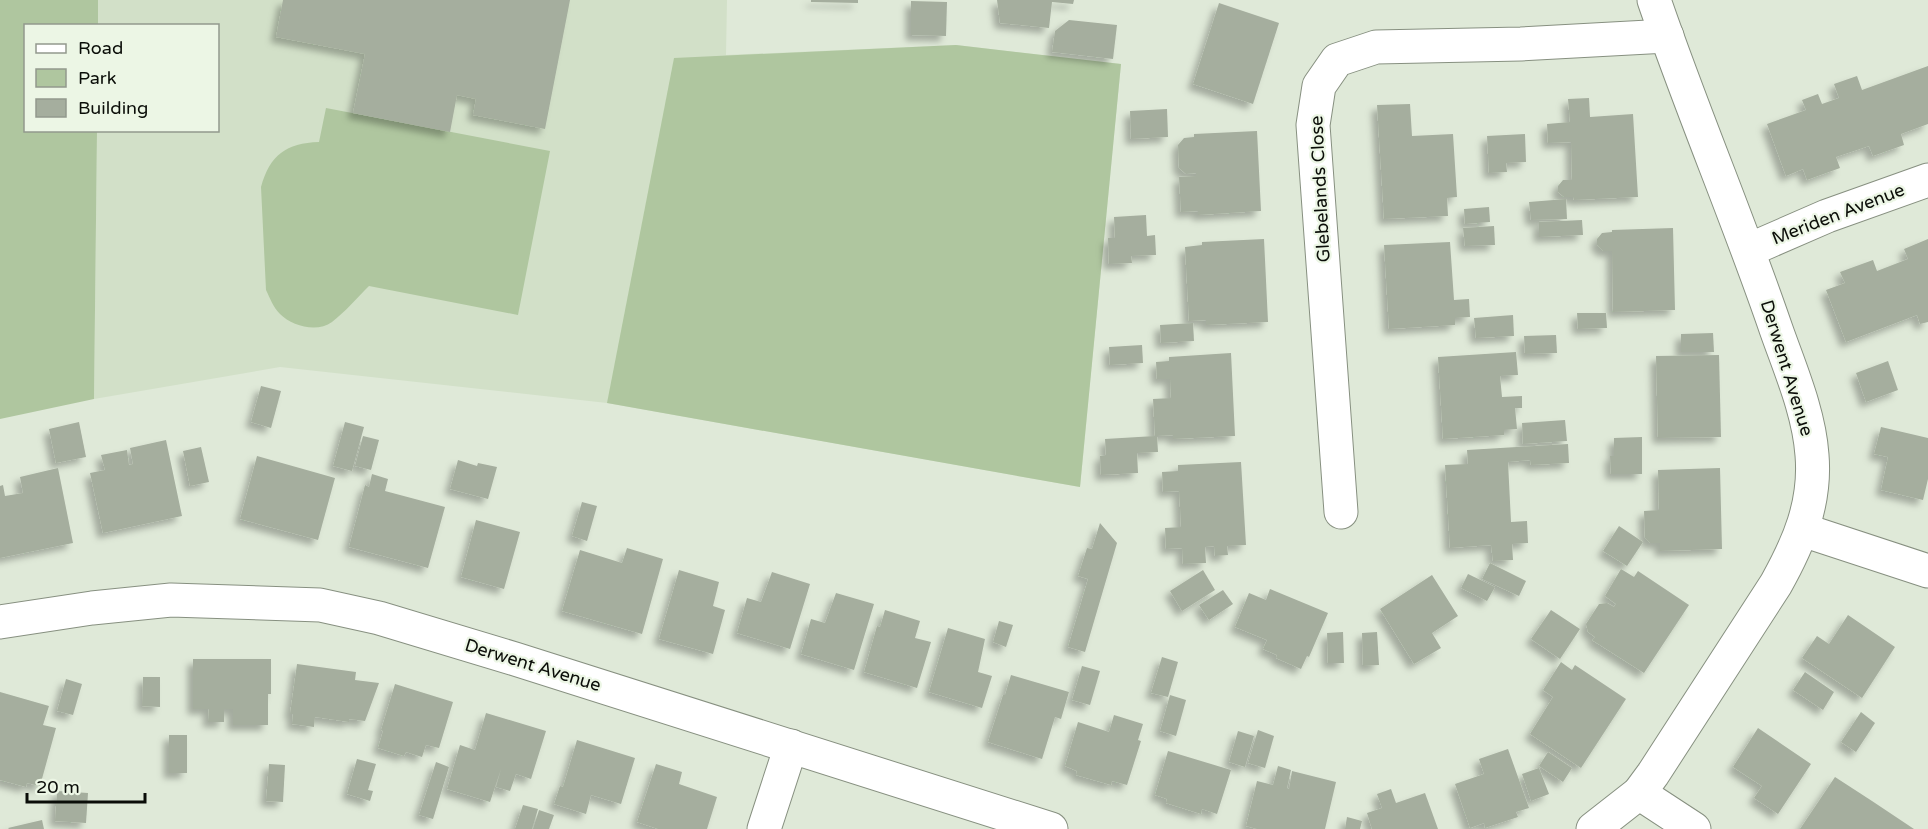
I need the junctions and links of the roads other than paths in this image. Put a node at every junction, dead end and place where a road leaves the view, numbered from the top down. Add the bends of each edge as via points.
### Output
1 (1654, 0) edge
2 (1666, 36) junction
3 (1928, 180) edge
4 (1749, 250) junction
5 (1341, 512) dead end
6 (1803, 530) junction
7 (1928, 571) edge
8 (0, 622) edge
9 (791, 746) junction
10 (1639, 792) junction
11 (764, 829) edge
12 (1051, 829) edge
13 (1593, 829) edge
14 (1694, 829) edge

1 - 2 street, Derwent Avenue
2 - 4 street, Derwent Avenue
2 - 5 street, Glebelands Close via 1376,47 1337,60 1319,86 1313,125
3 - 4 street, Meriden Avenue via 1827,216
4 - 6 street, Derwent Avenue via 1807,422 1812,489
6 - 7 street
6 - 10 street, Derwent Avenue via 1776,584
8 - 9 street, Derwent Avenue via 171,600 320,605 379,618
9 - 11 street
9 - 12 street, Derwent Avenue
10 - 13 street, Derwent Avenue
10 - 14 street

